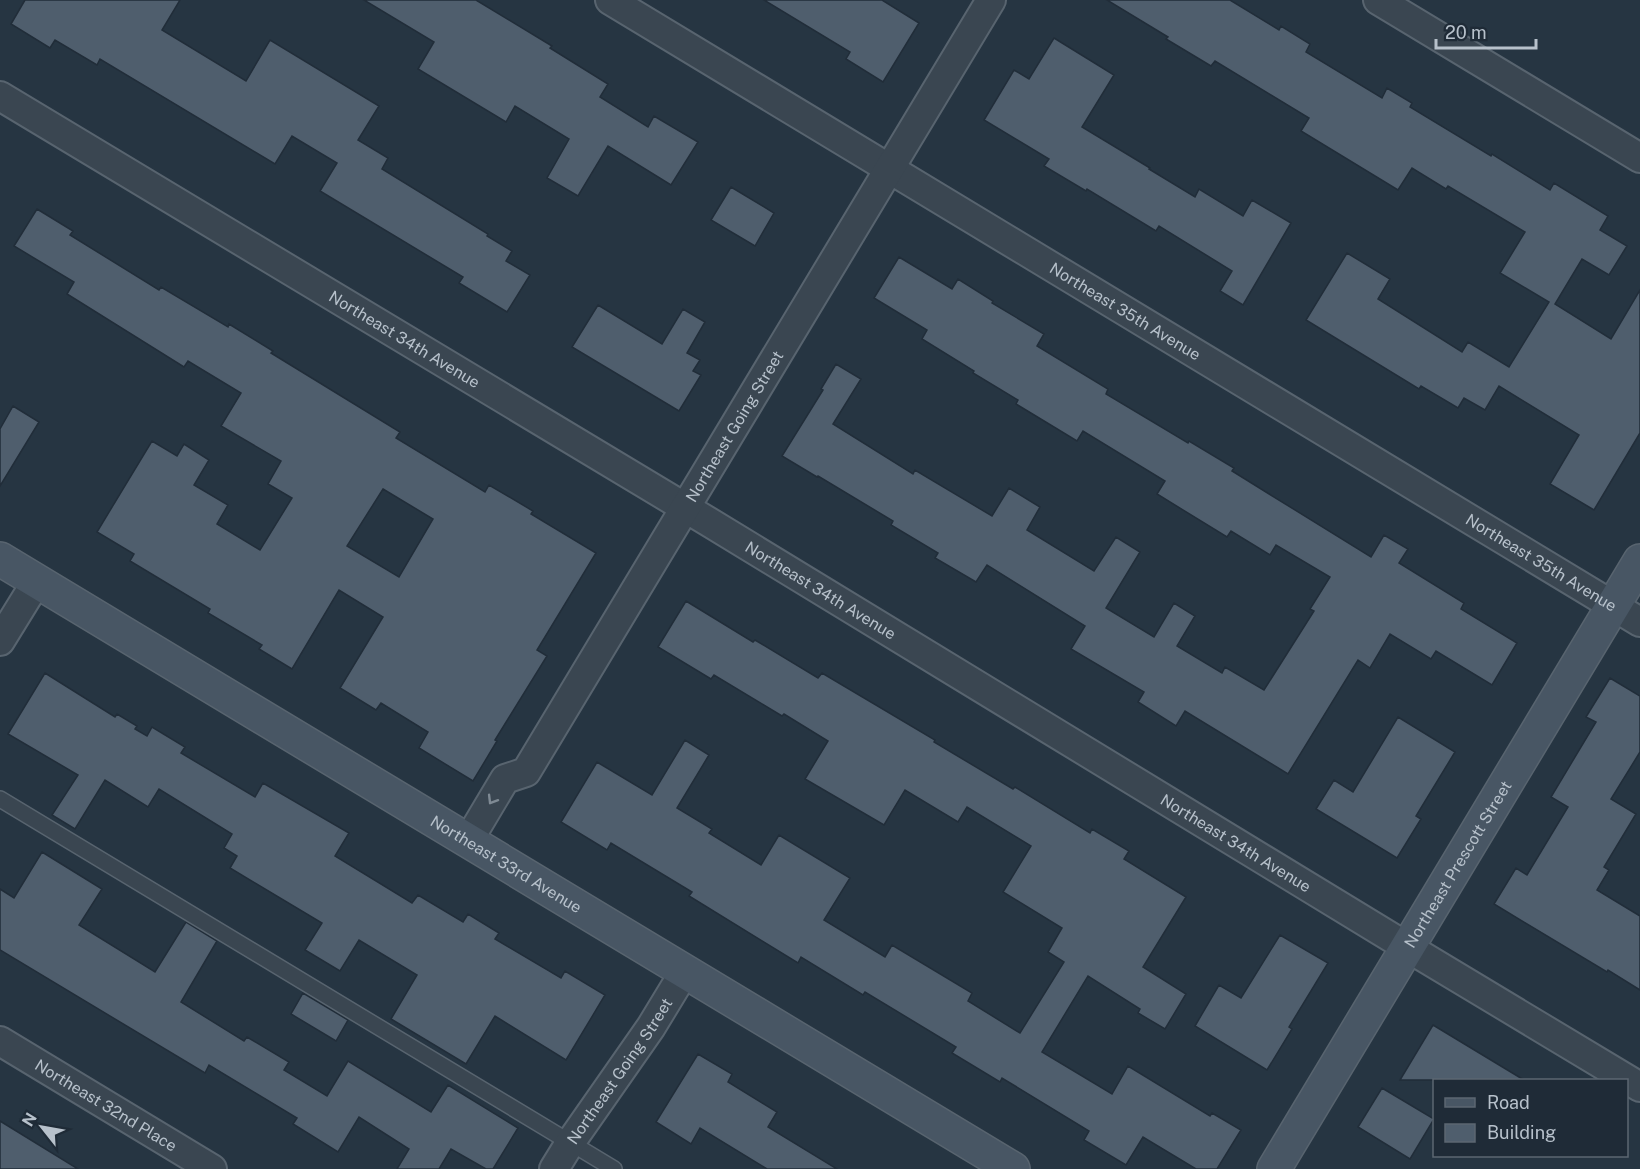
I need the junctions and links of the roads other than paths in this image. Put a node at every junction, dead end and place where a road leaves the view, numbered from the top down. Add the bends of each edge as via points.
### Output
1 (610, 0) edge
2 (991, 0) edge
3 (1378, 0) edge
4 (0, 96) edge
5 (1640, 158) edge
6 (890, 168) junction
7 (685, 508) junction
8 (0, 559) edge
9 (1640, 561) edge
10 (36, 581) junction
11 (1626, 614) edge
12 (0, 641) edge
13 (0, 800) edge
14 (468, 841) junction
15 (1407, 947) junction
16 (685, 971) junction
17 (0, 1041) edge
18 (1627, 1079) edge
19 (570, 1143) junction
20 (212, 1169) edge
21 (554, 1169) edge
22 (614, 1169) edge
23 (1013, 1169) edge
24 (1274, 1169) edge

1 - 6 street, Northeast 35th Avenue
2 - 6 street, Northeast Going Street
3 - 5 street
4 - 7 street, Northeast 34th Avenue
6 - 7 street, Northeast Going Street
6 - 11 street, Northeast 35th Avenue
7 -> 14 street, Northeast Going Street via 526,772 504,779
7 - 15 street, Northeast 34th Avenue
8 - 10 main road, Northeast 33rd Avenue
9 - 11 main road, Northeast Prescott Street
10 - 12 street
10 - 14 main road, Northeast 33rd Avenue
11 - 15 main road, Northeast Prescott Street
13 - 19 lane
14 - 16 main road, Northeast 33rd Avenue
15 - 18 street, Northeast 34th Avenue
15 - 24 main road, Northeast Prescott Street
16 - 19 street, Northeast Going Street
16 - 23 main road, Northeast 33rd Avenue
17 - 20 street, Northeast 32nd Place
19 - 21 street, Northeast Going Street
19 - 22 lane

